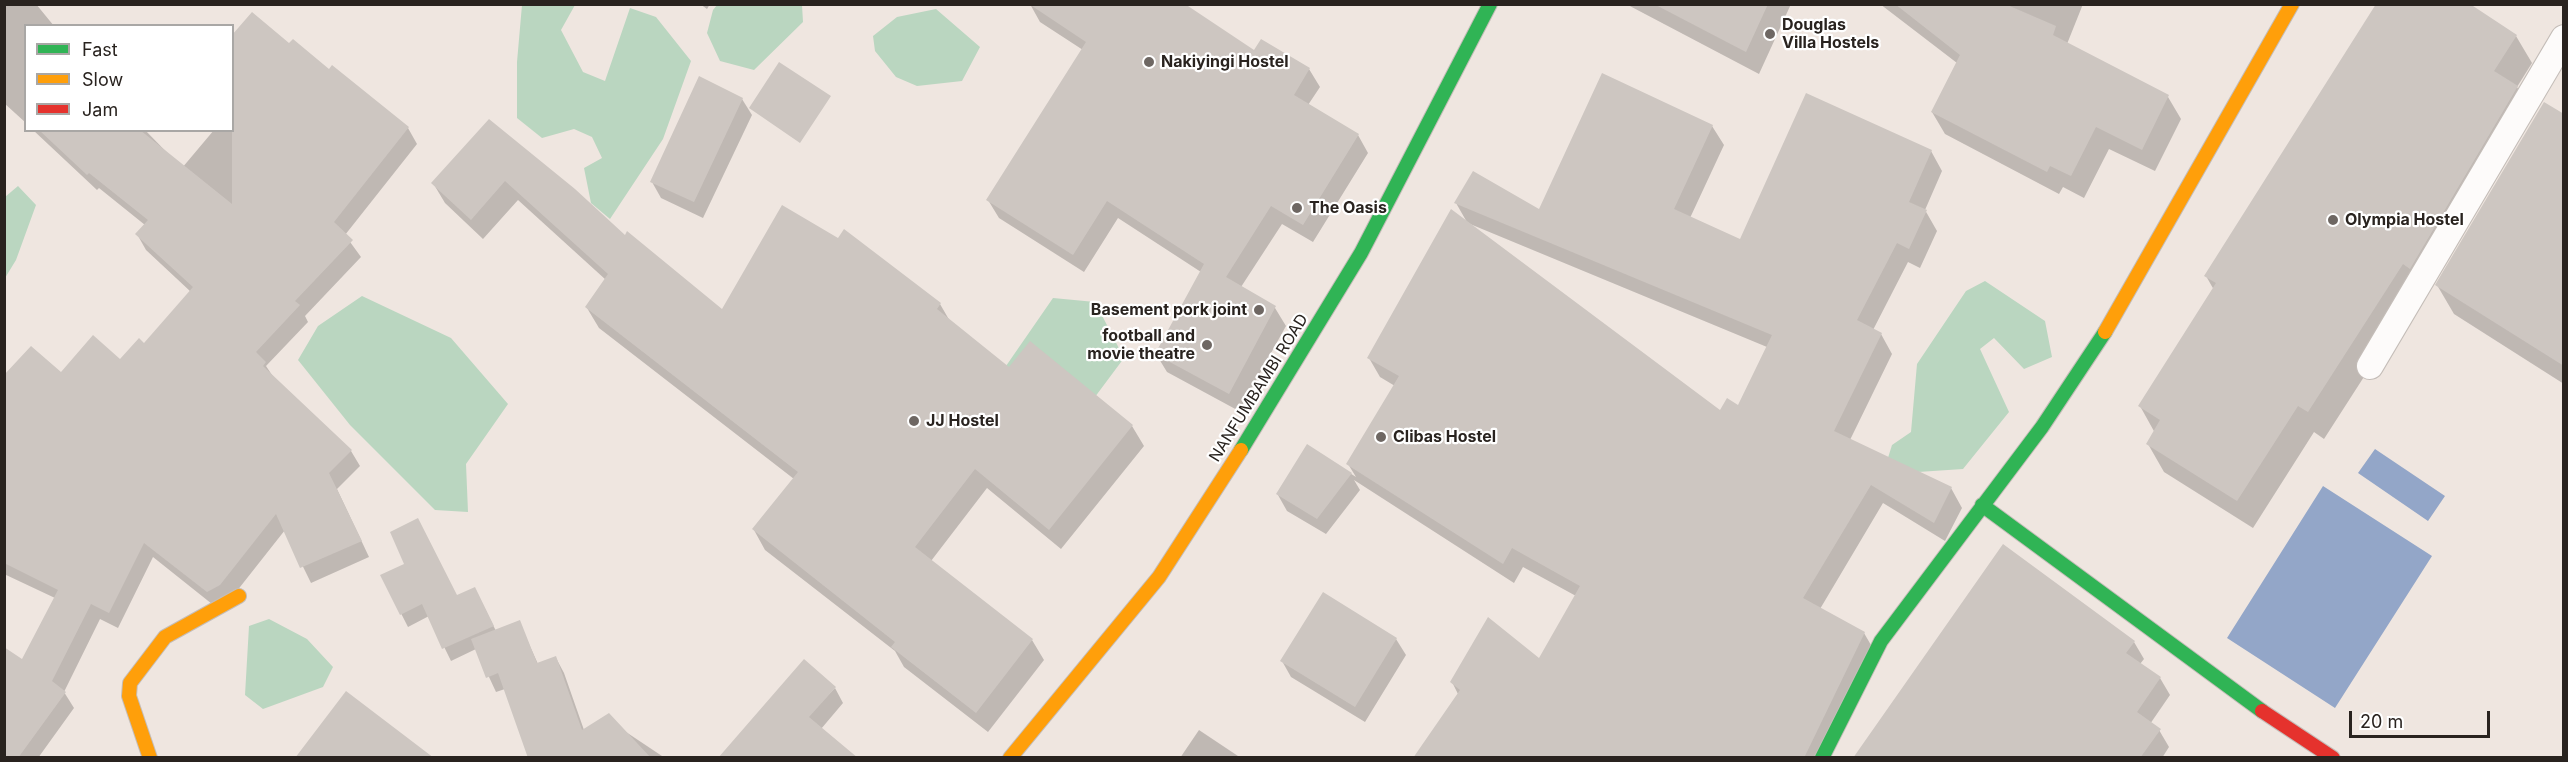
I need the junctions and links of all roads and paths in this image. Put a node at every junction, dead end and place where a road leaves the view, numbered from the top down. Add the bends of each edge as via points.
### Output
1 (1490, 4) edge
2 (2292, 4) edge
3 (2564, 38) edge
4 (2370, 366) dead end
5 (1982, 505) junction
6 (239, 596) dead end
7 (150, 758) edge
8 (1010, 758) edge
9 (1822, 758) edge
10 (2333, 758) edge

1 - 8 street, NANFUMBAMBI ROAD via 1361,253 1254,430 1159,577
2 - 5 street via 2110,325 2042,427
3 - 4 lane
5 - 9 street via 1881,642
5 - 10 street via 2290,731
6 - 7 street via 165,637 130,682 129,696

